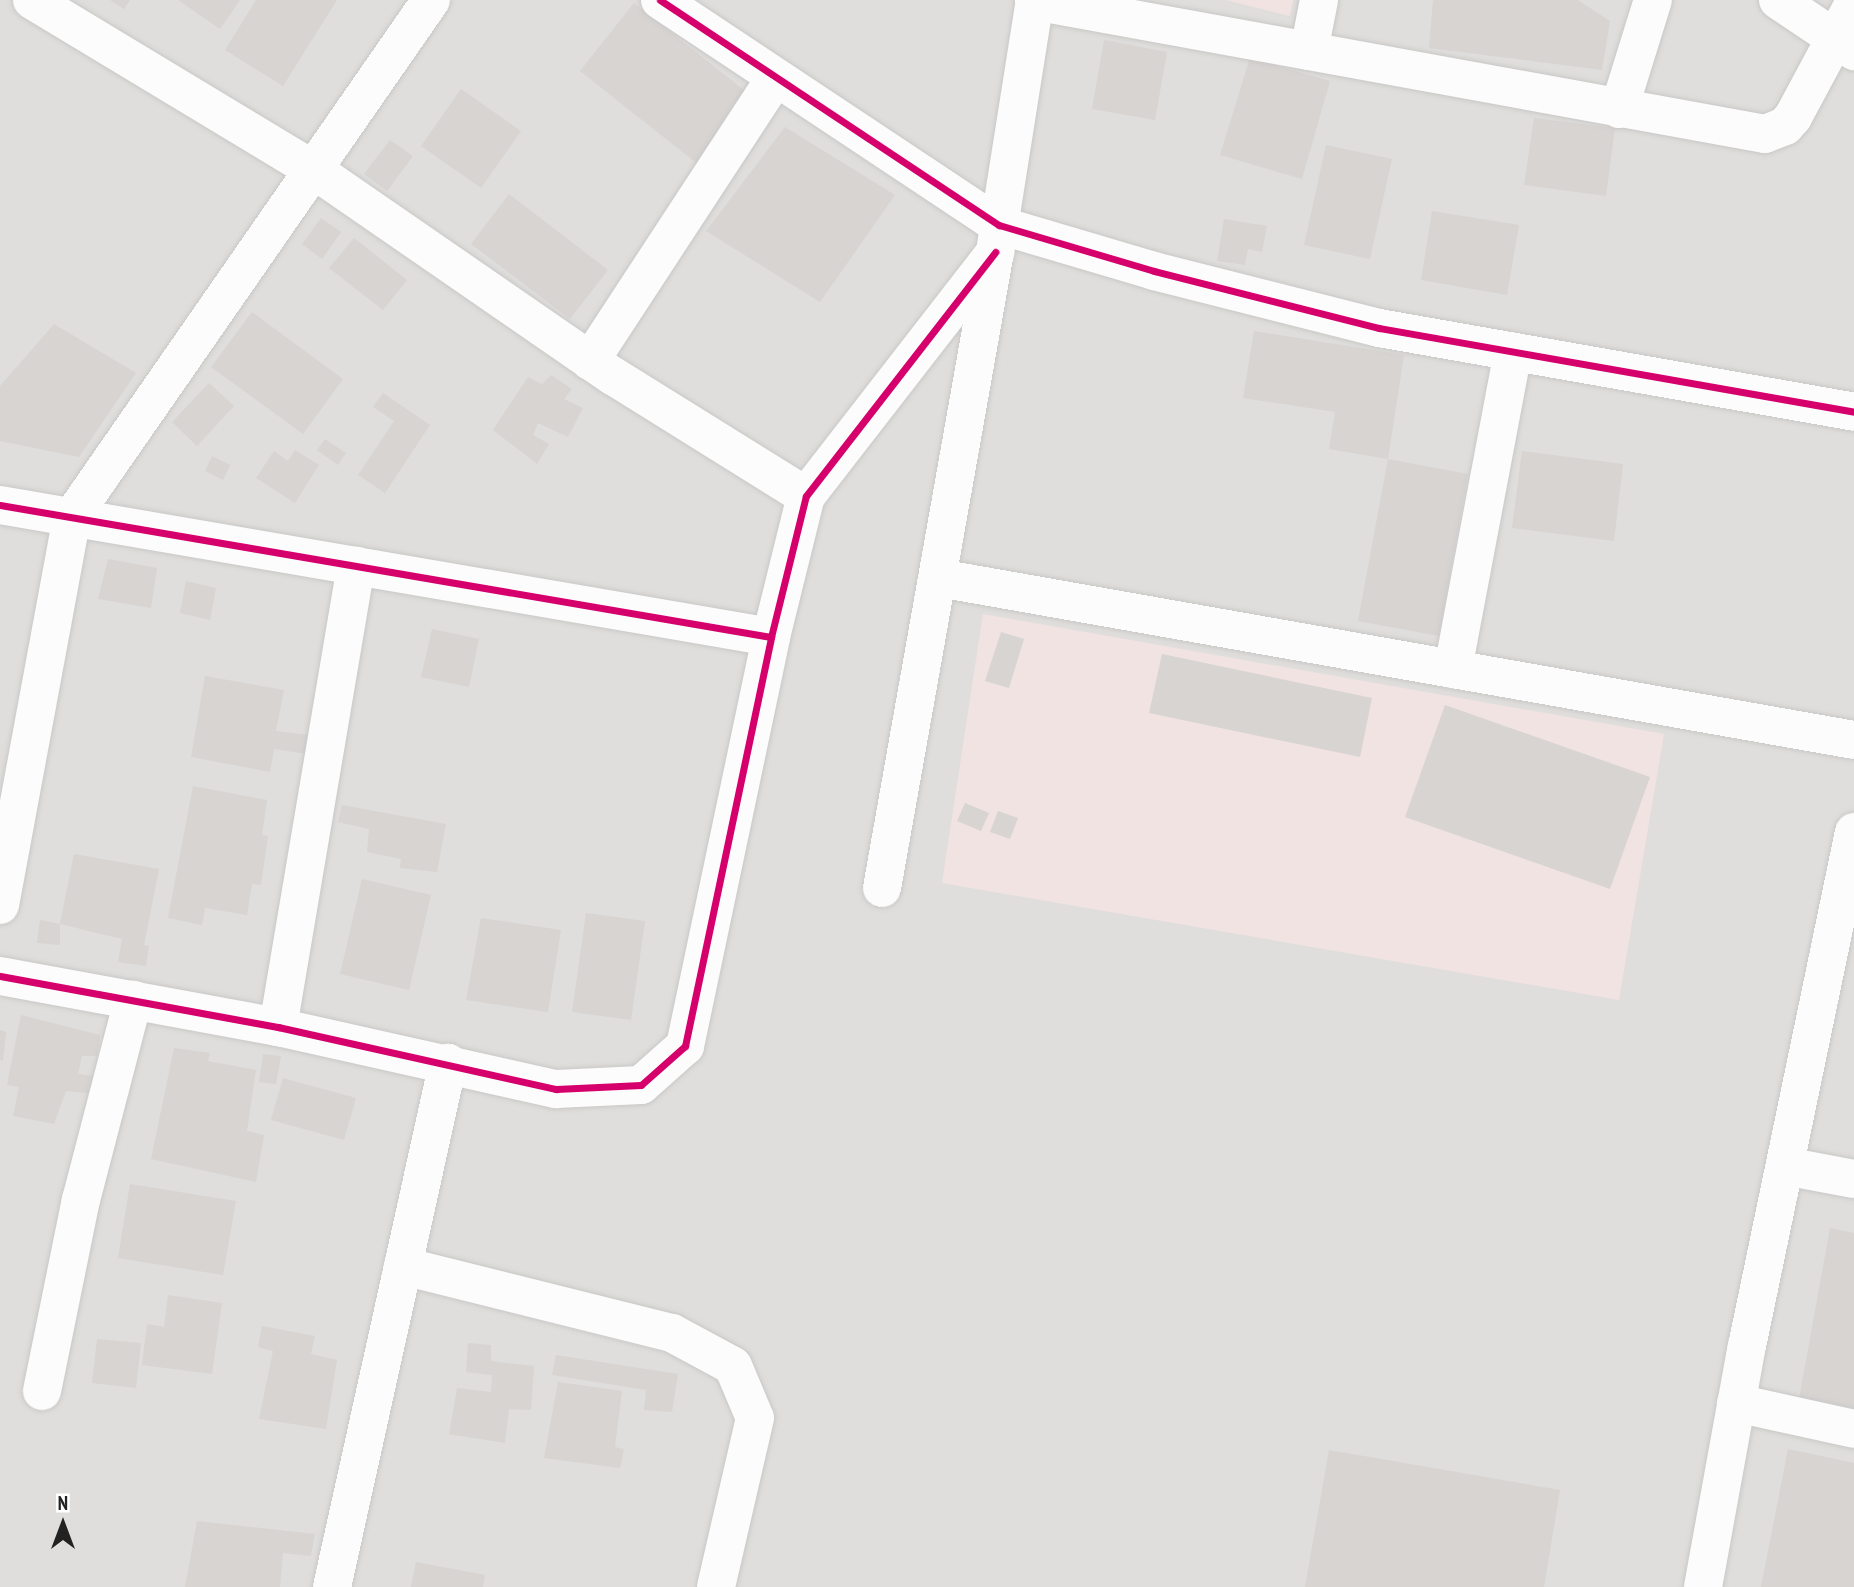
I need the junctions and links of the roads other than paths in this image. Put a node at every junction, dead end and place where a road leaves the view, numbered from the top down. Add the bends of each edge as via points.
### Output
1 (32, 0) edge
2 (431, 0) edge
3 (660, 0) edge
4 (1034, 0) edge
5 (1319, 0) edge
6 (1653, 0) edge
7 (1778, 0) edge
8 (1854, 3) edge
9 (1844, 45) edge
10 (1309, 51) junction
11 (775, 80) junction
12 (1619, 108) junction
13 (311, 168) junction
14 (997, 238) junction
15 (1513, 352) junction
16 (590, 360) junction
17 (1854, 412) edge
18 (806, 496) junction
19 (0, 505) edge
20 (72, 517) junction
21 (356, 566) junction
22 (939, 578) junction
23 (771, 637) junction
24 (1453, 669) junction
25 (1854, 740) edge
26 (1854, 832) edge
27 (882, 888) dead end
28 (0, 905) edge
29 (0, 976) edge
30 (133, 1000) junction
31 (278, 1027) junction
32 (448, 1063) junction
33 (1785, 1166) junction
34 (1854, 1179) edge
35 (403, 1266) junction
36 (42, 1391) dead end
37 (1736, 1403) junction
38 (1854, 1429) edge
39 (332, 1587) edge
40 (716, 1587) edge
41 (1703, 1587) edge

1 - 13 street
2 - 13 street
3 - 11 street
4 - 10 street
4 - 14 street
5 - 10 street
6 - 12 street
7 - 9 street
8 - 9 street
9 - 12 street via 1793,117 1776,132 1753,134
10 - 12 street
11 - 14 street
11 - 16 street
13 - 16 street
13 - 20 street
14 - 15 street
14 - 18 street
14 - 22 street
15 - 17 street
15 - 24 street
16 - 18 street
18 - 23 street
19 - 20 street
20 - 21 street
20 - 28 street
21 - 23 street
21 - 31 street
22 - 24 street
22 - 27 street
23 - 32 street via 685,1046 641,1085 556,1089
24 - 25 street
26 - 33 street
29 - 30 street
30 - 31 street
30 - 36 street via 81,1200
31 - 32 street
32 - 35 street
33 - 34 street
33 - 37 street
35 - 39 street
35 - 40 street via 672,1333 733,1366 755,1418
37 - 38 street
37 - 41 street

